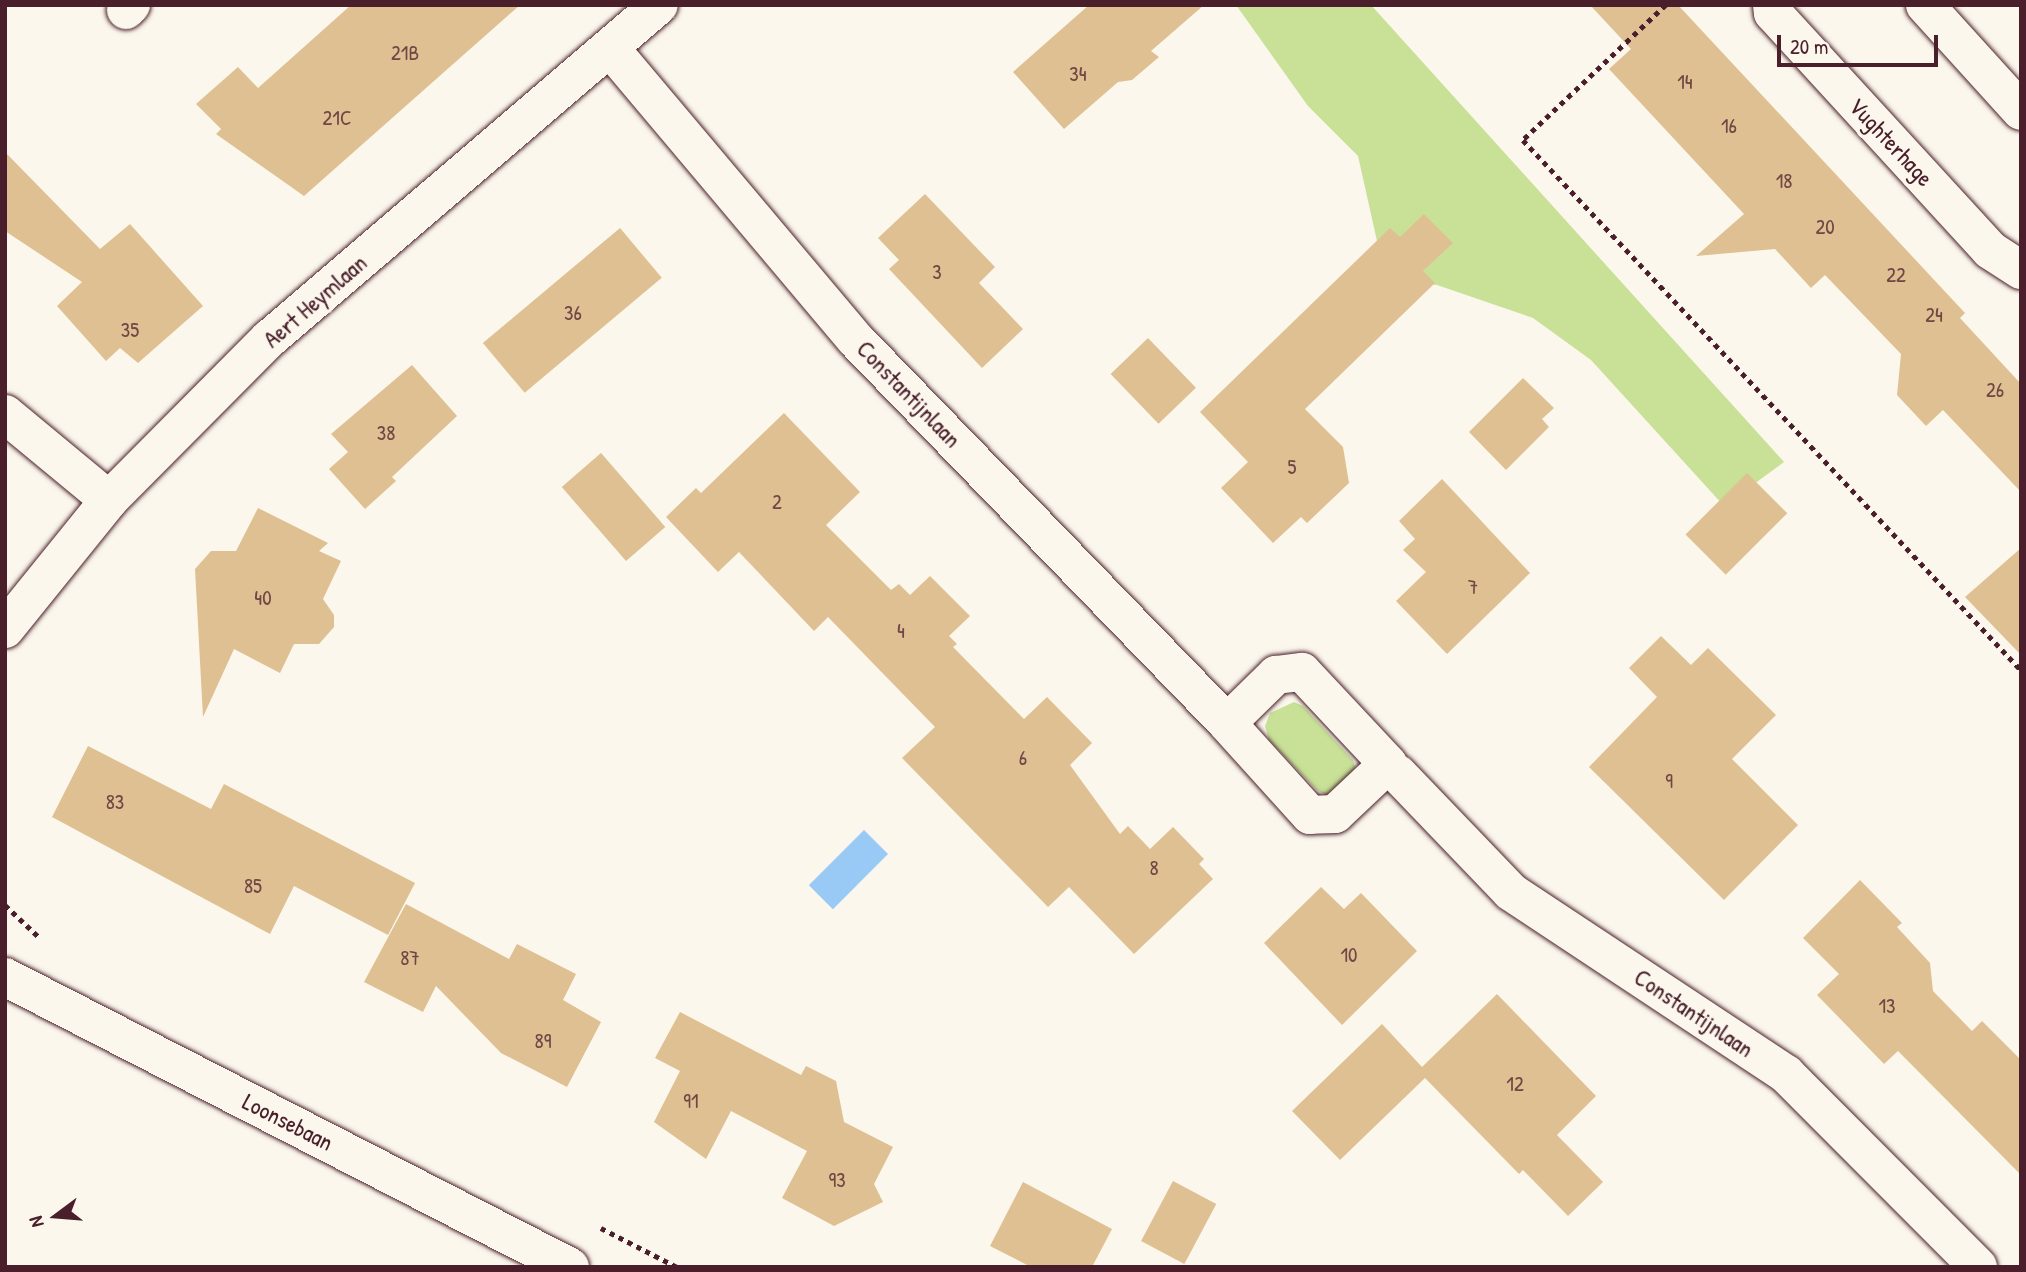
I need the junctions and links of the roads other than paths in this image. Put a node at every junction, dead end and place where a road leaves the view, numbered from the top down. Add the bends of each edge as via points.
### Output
1 (659, 5) edge
2 (1772, 5) edge
3 (1925, 5) edge
4 (610, 48) junction
5 (2021, 111) edge
6 (2021, 270) edge
7 (5, 414) edge
8 (109, 500) junction
9 (5, 629) edge
10 (1227, 723) dead end
11 (1398, 774) dead end
12 (5, 977) edge
13 (570, 1267) edge
14 (1978, 1267) edge

1 - 4 street, Aert Heymlaan
2 - 6 street, Vughterhage via 1773,13 1990,250
3 - 5 street
4 - 8 street, Aert Heymlaan via 269,339
4 - 10 street, Constantijnlaan via 855,339
7 - 8 street
8 - 9 street, Aert Heymlaan
11 - 14 street, Constantijnlaan via 1511,892 1786,1074
12 - 13 street, Loonsebaan

